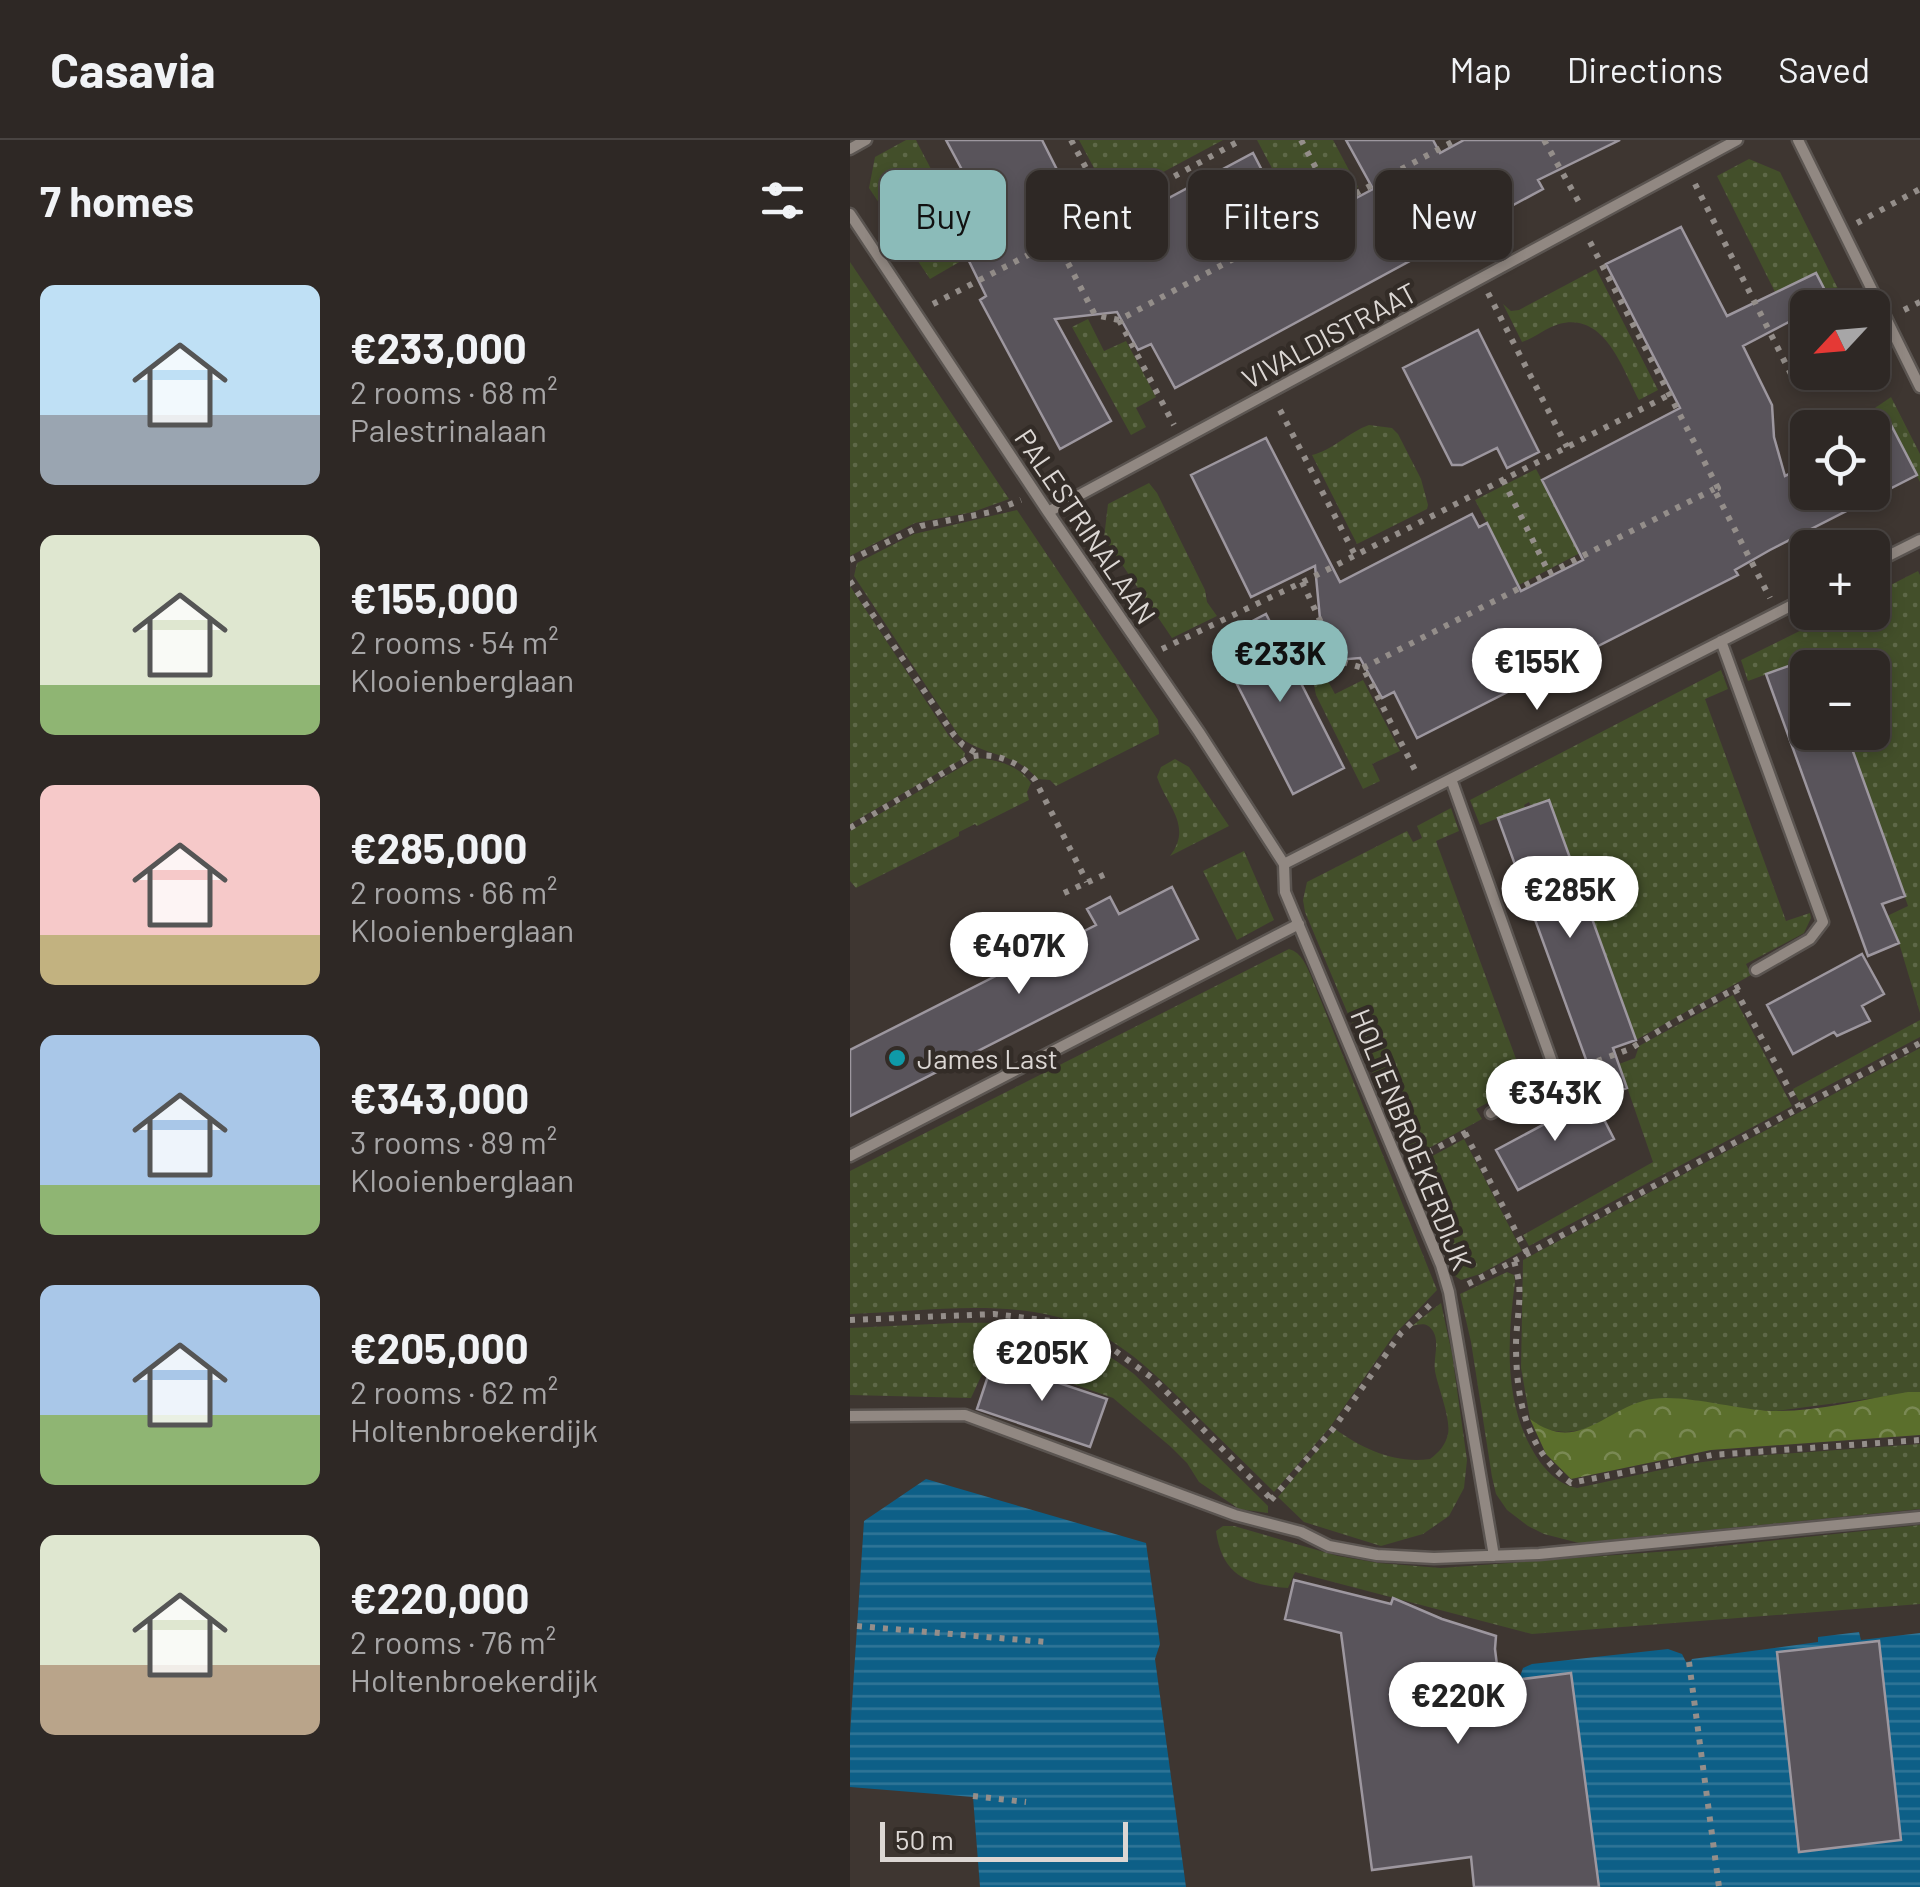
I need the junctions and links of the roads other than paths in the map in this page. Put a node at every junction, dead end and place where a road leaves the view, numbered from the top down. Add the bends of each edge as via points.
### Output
1 (866, 140) edge
2 (1737, 140) edge
3 (1798, 140) edge
4 (850, 148) edge
5 (850, 214) edge
6 (1920, 387) edge
7 (1048, 512) junction
8 (1920, 540) edge
9 (1890, 555) edge
10 (1790, 606) edge
11 (1722, 640) junction
12 (1451, 780) junction
13 (1284, 864) junction
14 (1300, 924) junction
15 (1756, 970) road end
16 (1491, 1113) road end
17 (850, 1156) edge
18 (850, 1416) edge
19 (1920, 1517) edge
20 (1494, 1556) junction

1 - 4 street
2 - 7 street, VIVALDISTRAAT
3 - 6 street
5 - 7 street, PALESTRINALAAN
7 - 13 street, PALESTRINALAAN
8 - 9 street
10 - 11 street
11 - 12 street
11 - 15 street via 1823,922 1810,939
12 - 13 street
12 - 16 street via 1557,1076
13 - 14 street, HOLTENBROEKERDIJK via 1286,892
14 - 17 street
14 - 20 street, HOLTENBROEKERDIJK via 1441,1265
18 - 20 street via 965,1415 1329,1546 1377,1555
19 - 20 street

